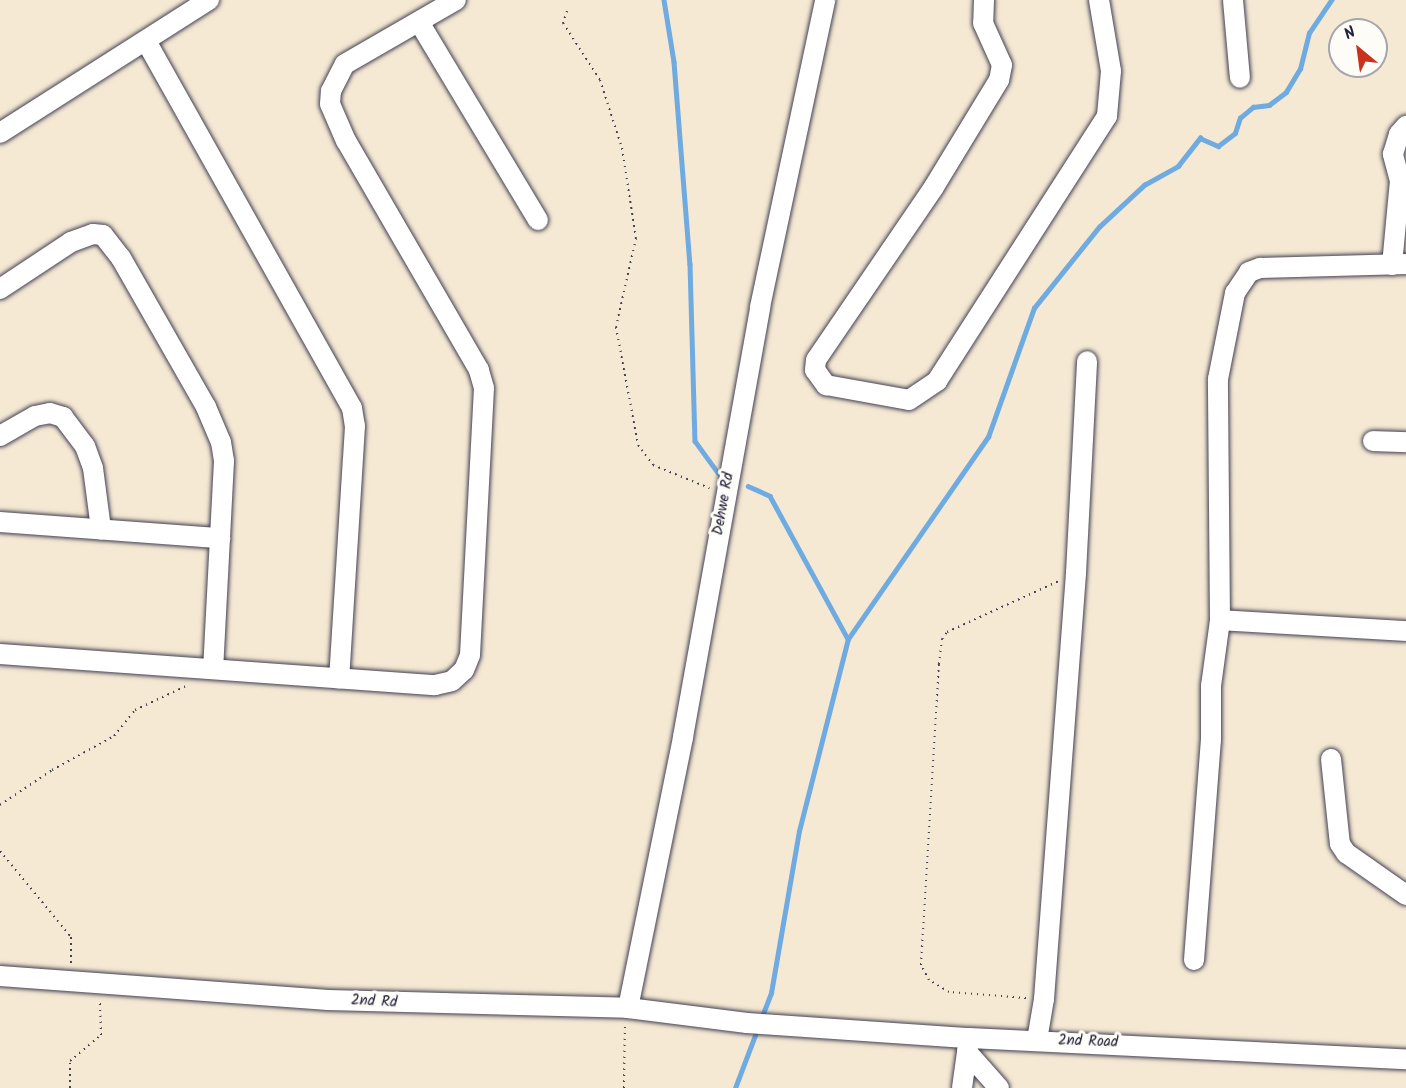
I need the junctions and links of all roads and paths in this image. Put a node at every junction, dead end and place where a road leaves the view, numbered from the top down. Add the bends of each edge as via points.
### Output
1 (209, 0) edge
2 (456, 0) edge
3 (825, 0) edge
4 (984, 0) edge
5 (1099, 0) edge
6 (1233, 0) edge
7 (567, 11) dead end
8 (419, 22) junction
9 (146, 41) junction
10 (1240, 78) dead end
11 (1406, 126) edge
12 (0, 134) edge
13 (538, 220) dead end
14 (1399, 264) edge
15 (0, 289) edge
16 (1087, 361) dead end
17 (0, 436) edge
18 (1373, 441) dead end
19 (1406, 442) edge
20 (726, 495) junction
21 (0, 522) edge
22 (101, 529) junction
23 (220, 538) junction
24 (1076, 573) junction
25 (1220, 620) junction
26 (1406, 632) edge
27 (0, 654) edge
28 (192, 667) junction
29 (213, 668) junction
30 (339, 678) junction
31 (1331, 759) dead end
32 (0, 805) edge
33 (0, 851) edge
34 (1406, 895) edge
35 (1194, 960) dead end
36 (0, 976) edge
37 (72, 982) junction
38 (99, 984) junction
39 (1044, 999) junction
40 (628, 1008) junction
41 (769, 1024) joint
42 (1037, 1040) junction
43 (968, 1045) junction
44 (1406, 1059) edge
45 (70, 1088) edge
46 (624, 1088) edge
47 (962, 1088) edge
48 (999, 1088) edge

1 - 9 street
2 - 8 street
3 - 20 street, Dehwe Rd via 760,307
4 - 5 street via 983,23 1002,65 999,80 934,187 816,360 815,370 826,385 909,400 930,390 937,381 1107,116 1112,100 1111,71
6 - 10 street
7 - 20 path via 563,23 600,80 622,148 636,238 616,327 638,445 653,465
8 - 13 street
8 - 30 street via 345,64 333,84 330,104 346,141 479,370 484,388 470,655 464,670 452,681 435,685
9 - 12 street
9 - 30 street via 352,408 355,426
11 - 14 street via 1393,154 1400,181
14 - 25 street via 1260,268 1240,281 1218,379
15 - 23 street via 82,237 103,235 111,241 216,425 224,461
16 - 24 street
17 - 22 street via 35,417 50,413 63,417 85,446 93,468
18 - 19 street
20 - 40 street, Dehwe Rd via 683,737
21 - 22 street
22 - 23 street
23 - 29 street
24 - 39 street
24 - 39 path via 947,632 942,639 939,664 921,965 929,980 949,992
25 - 26 street
25 - 35 street via 1211,686 1211,740
27 - 28 street
28 - 29 street
28 - 32 path via 189,684 182,690 135,710 114,736 52,770
29 - 30 street
31 - 34 street via 1340,844 1346,853
33 - 37 path via 71,937
36 - 37 street, 2nd Rd
37 - 38 street, 2nd Rd
38 - 40 street, 2nd Rd via 459,1006
38 - 45 path via 101,1035 70,1061
39 - 42 street
40 - 41 street, 2nd Rd
40 - 46 path
41 - 43 street, 2nd Road
42 - 43 street, 2nd Road
42 - 44 street, 2nd Road
43 - 47 street
43 - 48 street

